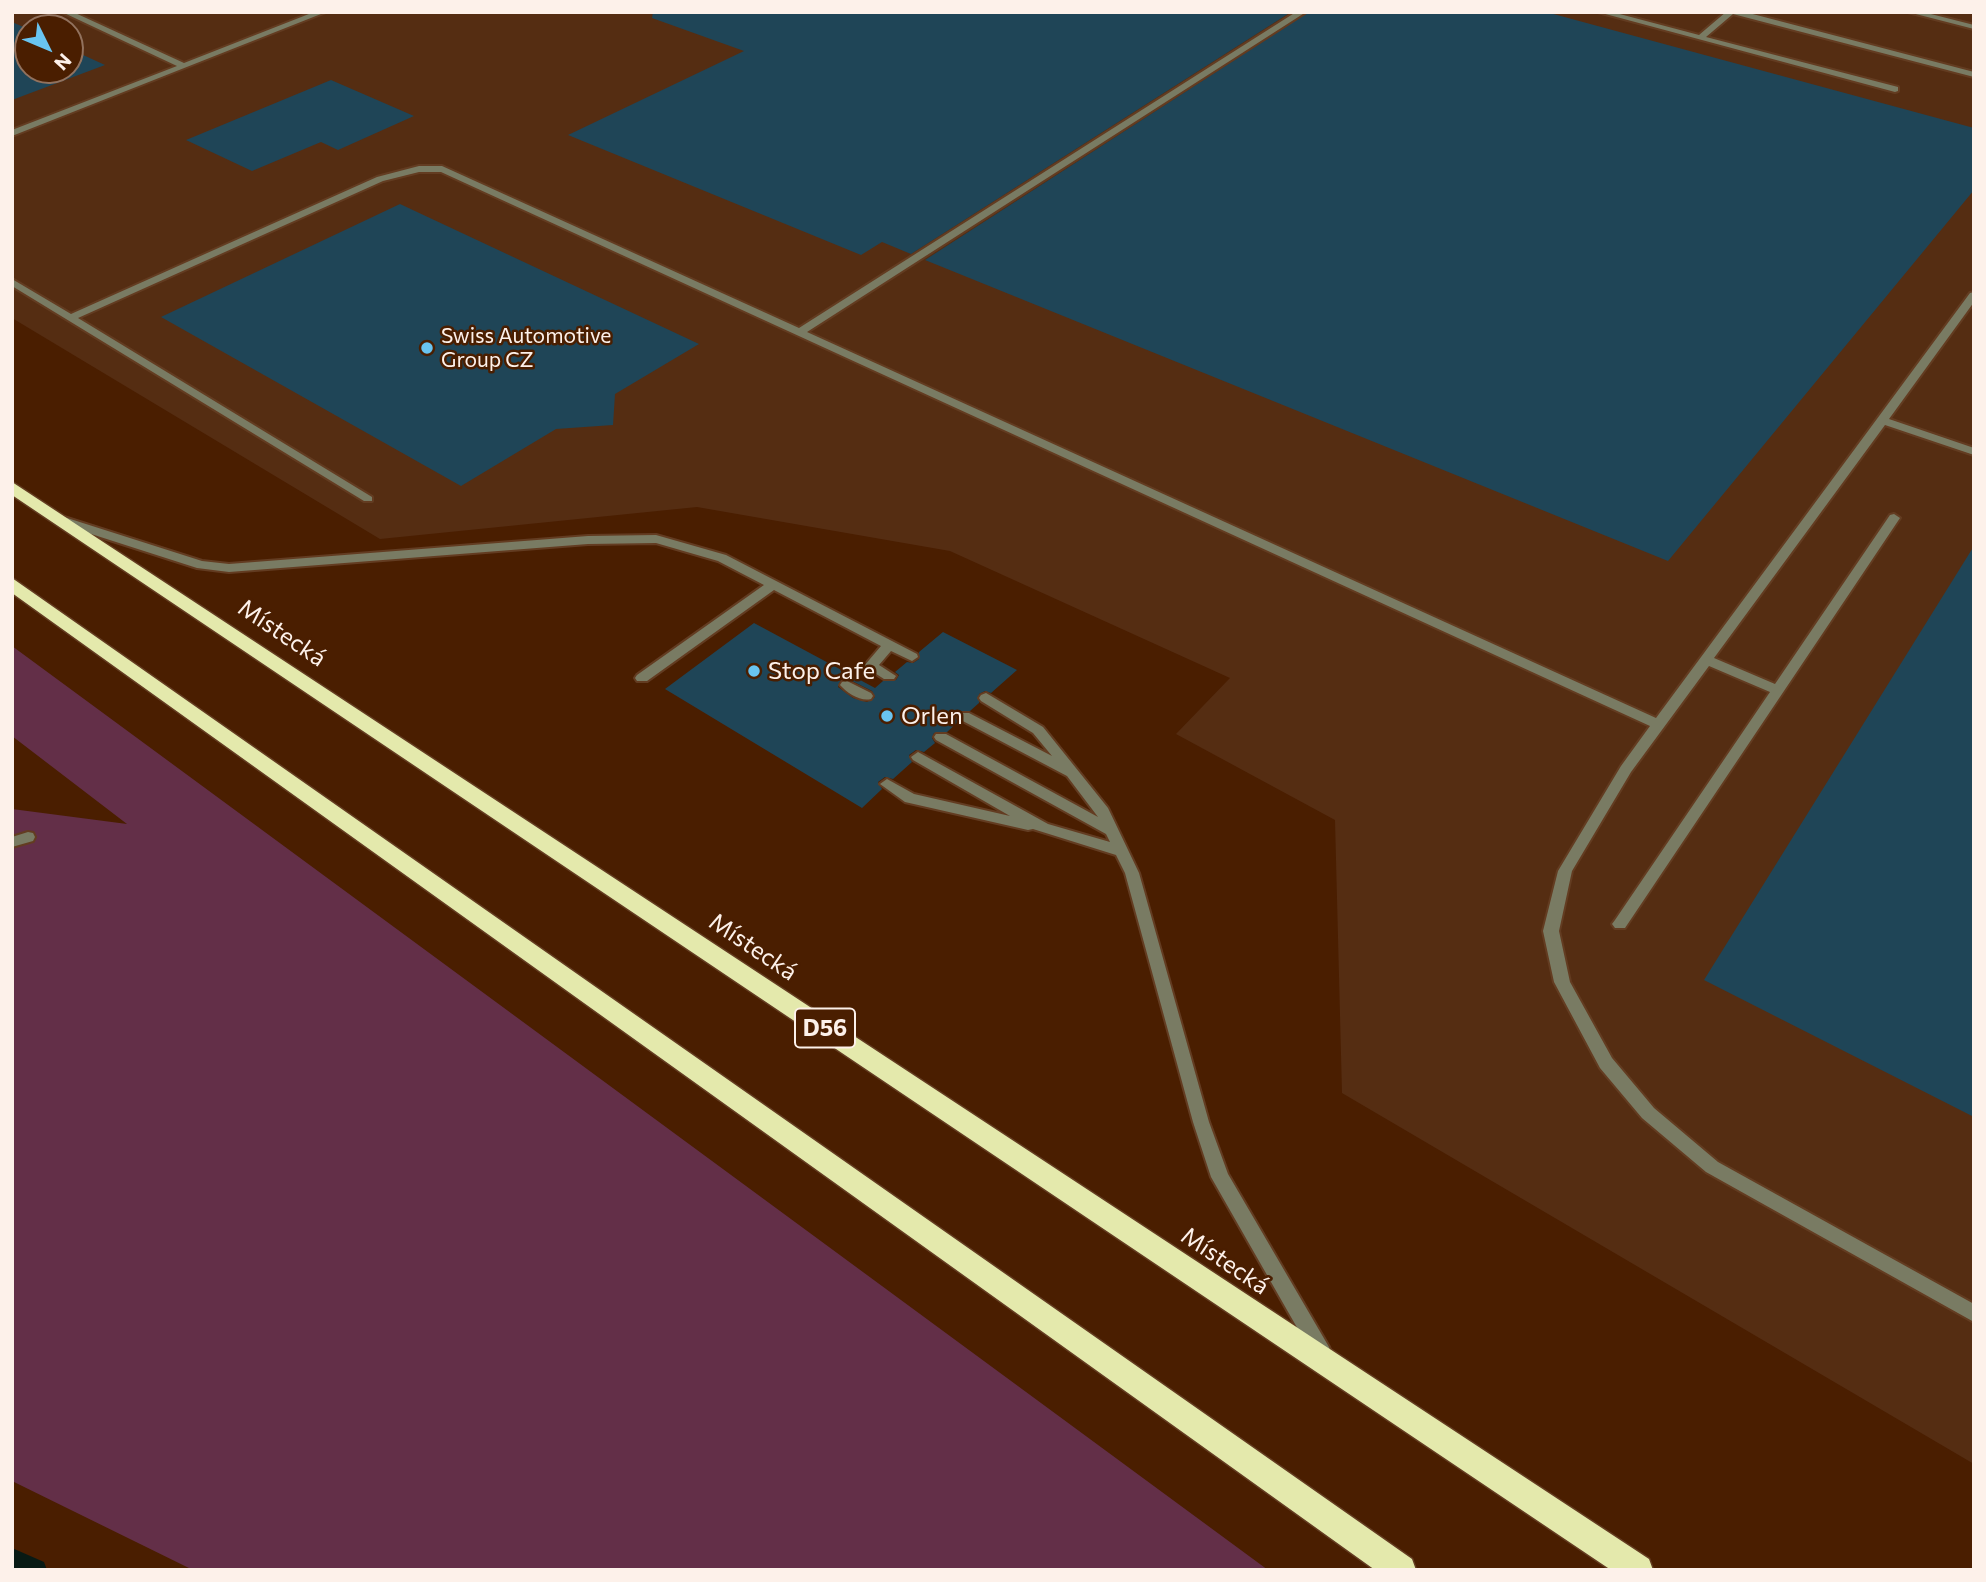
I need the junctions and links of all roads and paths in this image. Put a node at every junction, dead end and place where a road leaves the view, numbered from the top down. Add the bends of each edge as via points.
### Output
1 (66, 12) edge
2 (322, 12) edge
3 (1302, 12) edge
4 (1602, 12) edge
5 (1733, 12) edge
6 (1912, 12) edge
7 (1974, 27) edge
8 (1700, 38) junction
9 (184, 66) junction
10 (1974, 75) edge
11 (1895, 89) dead end
12 (12, 133) edge
13 (12, 282) edge
14 (1974, 295) edge
15 (70, 318) junction
16 (800, 332) junction
17 (1882, 420) junction
18 (1974, 452) edge
19 (12, 487) edge
20 (368, 499) dead end
21 (1894, 518) dead end
22 (64, 522) junction
23 (12, 584) edge
24 (774, 584) junction
25 (889, 645) junction
26 (912, 657) dead end
27 (1707, 660) junction
28 (889, 676) dead end
29 (642, 678) dead end
30 (847, 685) dead end
31 (1777, 690) junction
32 (866, 696) dead end
33 (986, 698) dead end
34 (964, 716) dead end
35 (1659, 725) junction
36 (941, 737) dead end
37 (918, 757) dead end
38 (1075, 775) junction
39 (887, 784) dead end
40 (1043, 828) junction
41 (1112, 831) junction
42 (28, 837) dead end
43 (12, 842) edge
44 (1122, 851) junction
45 (1620, 924) dead end
46 (1974, 1314) edge
47 (1328, 1363) junction
48 (1401, 1570) edge
49 (1638, 1570) edge

1 - 9 street
2 - 9 street
3 - 16 street
4 - 8 street
5 - 8 street
5 - 10 street
6 - 7 street
8 - 11 street
9 - 12 street
13 - 15 street
14 - 17 street
15 - 16 street via 380,178 442,169
15 - 20 street
16 - 35 street
17 - 18 street
17 - 27 street
19 - 22 highway, Místecká / D56
21 - 31 street
22 - 24 street via 201,565 229,568 588,540 656,539 722,558
22 - 47 highway, Místecká / D56
23 - 48 highway
24 - 25 street
24 - 29 street
25 - 26 street
25 - 28 street via 871,666
27 - 31 street
27 - 35 street
30 - 32 street
31 - 45 street
33 - 38 street via 1038,730
34 - 38 street
35 - 46 street via 1626,769 1565,871 1551,931 1568,994 1606,1063 1647,1113 1713,1167
36 - 41 street
37 - 40 street
38 - 41 street via 1101,808
39 - 40 street via 910,798
40 - 44 street
41 - 44 street
42 - 43 street
44 - 47 street via 1220,1177
47 - 49 highway, Místecká / D56

